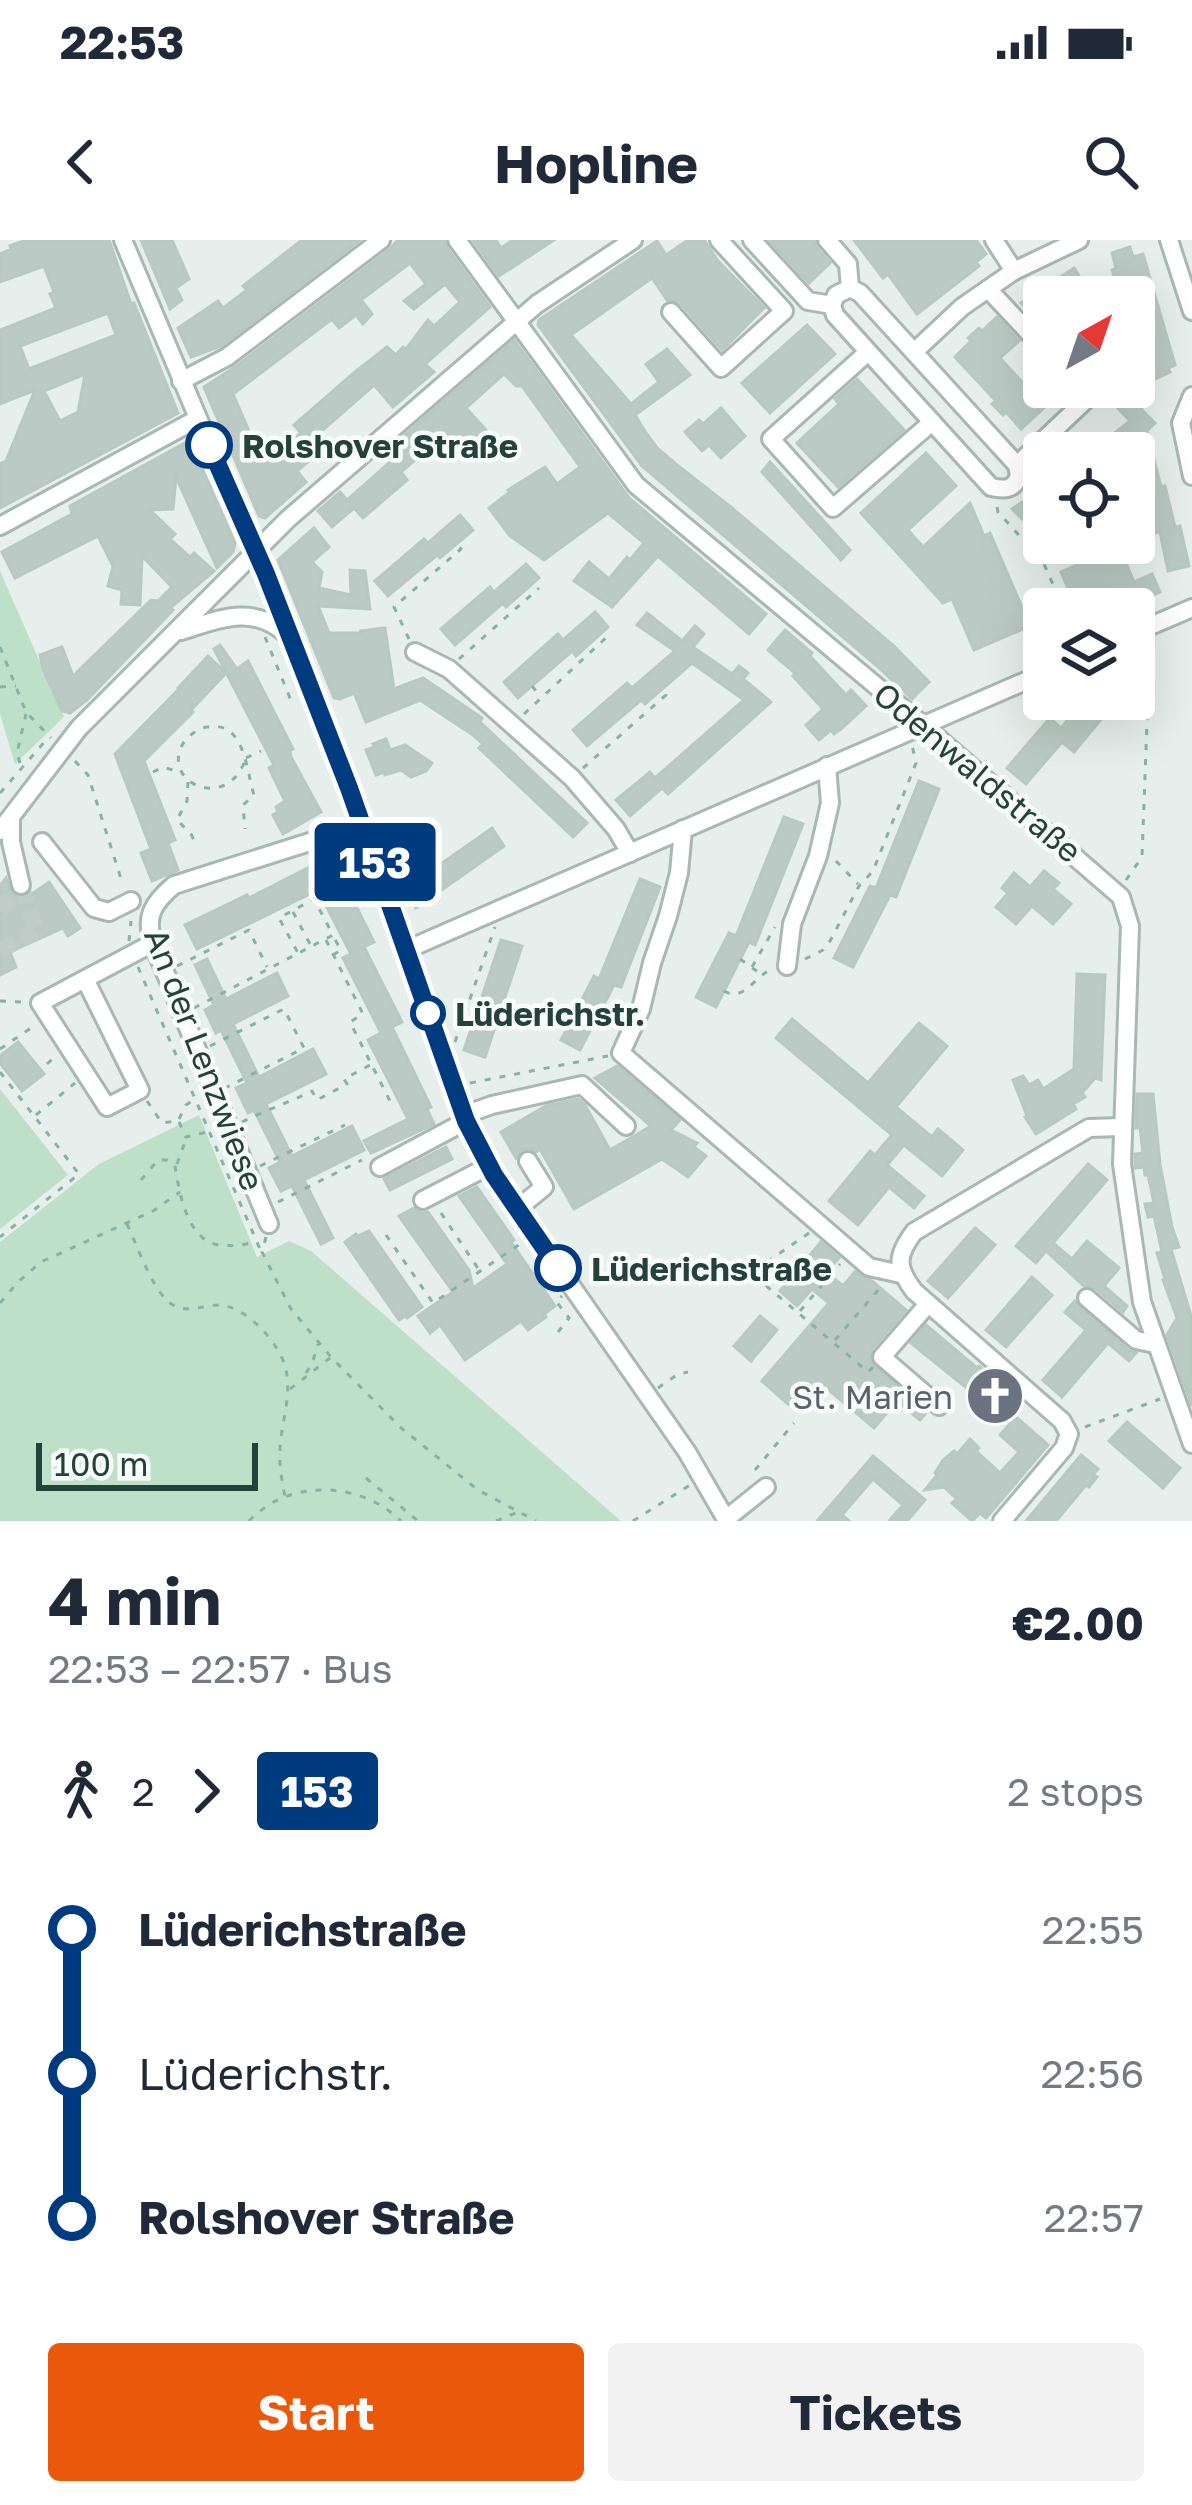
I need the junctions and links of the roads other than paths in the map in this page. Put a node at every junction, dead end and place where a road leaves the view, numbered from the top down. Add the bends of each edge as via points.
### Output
1 (123, 240) edge
2 (381, 240) edge
3 (458, 240) edge
4 (633, 240) edge
5 (719, 240) edge
6 (752, 240) edge
7 (994, 240) edge
8 (1079, 240) edge
9 (1169, 240) edge
10 (831, 241) edge
11 (868, 258) dead end
12 (1014, 271) junction
13 (850, 281) junction
14 (988, 289) junction
15 (832, 305) junction
16 (1192, 311) edge
17 (671, 312) dead end
18 (517, 321) junction
19 (1023, 326) edge
20 (868, 352) junction
21 (914, 352) junction
22 (182, 381) junction
23 (1192, 396) edge
24 (1078, 408) edge
25 (197, 419) junction
26 (932, 422) junction
27 (1017, 465) junction
28 (1192, 476) edge
29 (0, 526) edge
30 (256, 552) junction
31 (1192, 608) edge
32 (1155, 624) edge
33 (175, 634) junction
34 (290, 637) junction
35 (415, 652) road end
36 (1023, 682) edge
37 (916, 729) junction
38 (827, 766) junction
39 (6, 825) edge
40 (363, 825) junction
41 (683, 829) junction
42 (41, 842) dead end
43 (630, 853) junction
44 (21, 885) dead end
45 (131, 901) road end
46 (153, 943) junction
47 (406, 950) junction
48 (787, 966) road end
49 (86, 979) junction
50 (465, 1118) junction
51 (626, 1126) dead end
52 (1121, 1126) junction
53 (528, 1161) dead end
54 (489, 1166) junction
55 (380, 1167) dead end
56 (423, 1200) dead end
57 (517, 1209) junction
58 (266, 1216) road end
59 (897, 1273) junction
60 (1087, 1298) dead end
61 (928, 1304) junction
62 (1155, 1344) junction
63 (939, 1406) dead end
64 (1192, 1444) edge
65 (766, 1487) dead end
66 (726, 1520) edge
67 (1002, 1521) edge

1 - 22 street
2 - 22 street via 227,357
3 - 18 street, Odenwaldstraße
4 - 18 street
5 - 17 street via 784,311 721,368
6 - 15 street via 808,301
7 - 12 street
8 - 12 street
9 - 16 street
10 - 13 street
11 - 13 street
12 - 14 street
13 - 15 street
13 - 21 street
14 - 19 street
14 - 21 street
15 - 20 street
18 - 30 street
18 - 37 street, Odenwaldstraße via 636,485
20 - 26 street
20 - 26 street via 771,439 833,508
21 - 27 street
22 - 25 street
23 - 28 street via 1181,423
24 - 27 street
25 - 29 street
25 - 30 street
26 - 27 street via 991,487 1014,486
30 - 33 street
30 - 34 street
31 - 32 street
33 - 34 street via 232,616 266,619
33 - 39 street via 79,728
34 - 40 street
35 - 43 street via 449,669 572,778
36 - 37 street
37 - 38 street
37 - 52 street, Odenwaldstraße via 1125,904
38 - 41 street
38 - 48 street via 821,848 792,924
39 - 44 street
40 - 46 street, An der Lenzwiese via 174,886 149,916
40 - 47 street
41 - 43 street
41 - 59 street via 679,873 621,1053 869,1268
42 - 45 street via 94,908 109,913
43 - 47 street
46 - 49 street
46 - 58 street, An der Lenzwiese
47 - 50 street
49 - 49 street via 44,1009 107,1107 140,1090
50 - 51 street via 582,1084
50 - 54 street
50 - 55 street
52 - 59 street via 1089,1128 914,1232
52 - 62 street via 1142,1302
53 - 57 street via 544,1187
54 - 56 street
54 - 57 street
57 - 66 street
59 - 61 street
60 - 62 street via 1136,1340
61 - 63 street via 881,1357
61 - 67 street via 1062,1421 1066,1441
62 - 64 street
65 - 66 street

